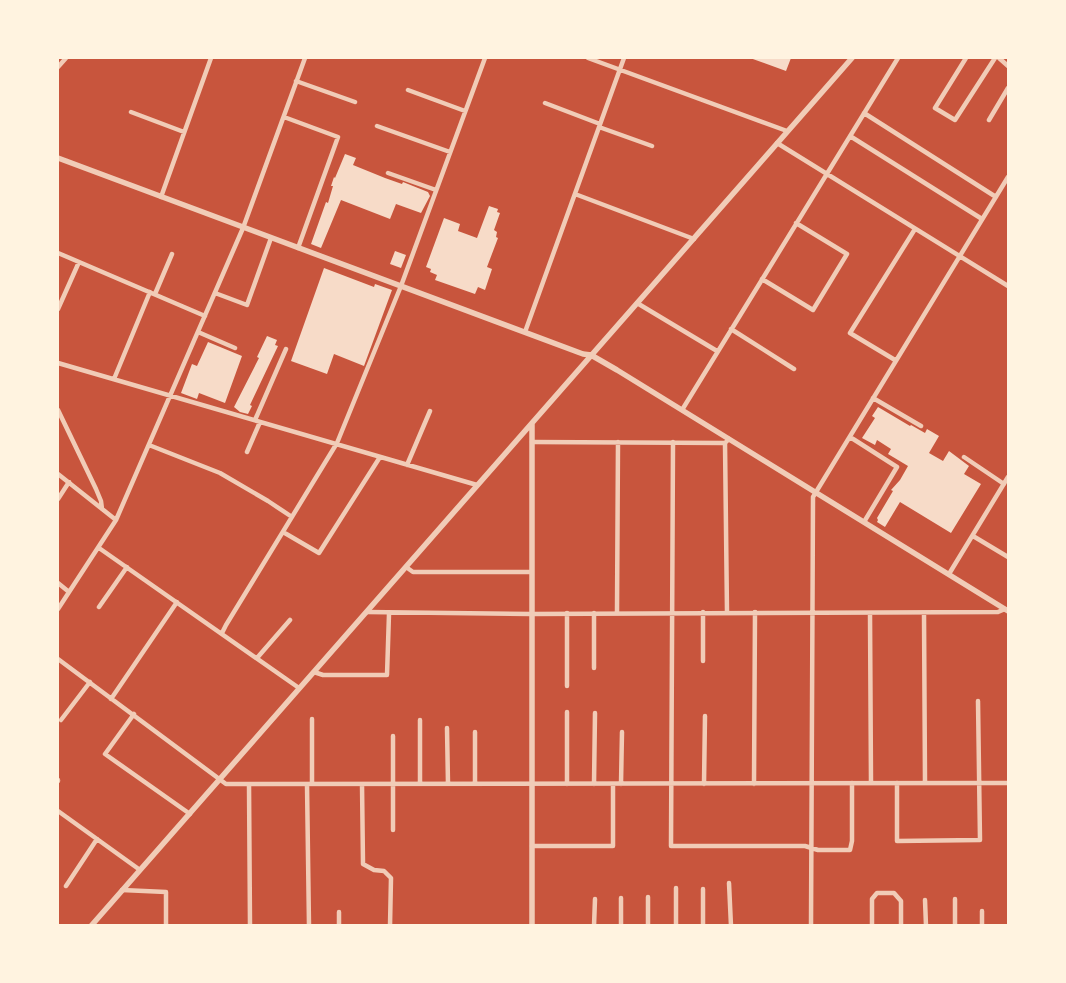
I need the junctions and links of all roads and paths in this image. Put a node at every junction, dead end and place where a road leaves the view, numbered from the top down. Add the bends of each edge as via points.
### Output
1 (66, 58) edge
2 (211, 58) edge
3 (305, 58) edge
4 (485, 58) edge
5 (588, 58) edge
6 (624, 58) edge
7 (852, 58) edge
8 (898, 58) edge
9 (966, 58) edge
10 (995, 58) edge
11 (999, 58) edge
12 (1008, 66) edge
13 (58, 67) edge
14 (620, 69) junction
15 (296, 81) junction
16 (1008, 88) edge
17 (408, 90) dead end
18 (355, 102) dead end
19 (545, 103) dead end
20 (465, 111) junction
21 (131, 112) dead end
22 (864, 113) junction
23 (284, 117) junction
24 (989, 120) dead end
25 (377, 126) dead end
26 (600, 126) junction
27 (787, 131) junction
28 (184, 132) junction
29 (850, 136) junction
30 (777, 143) junction
31 (652, 146) dead end
32 (450, 152) junction
33 (58, 158) edge
34 (388, 173) dead end
35 (827, 174) junction
36 (1008, 177) edge
37 (436, 190) junction
38 (575, 194) junction
39 (161, 197) junction
40 (996, 197) junction
41 (982, 219) junction
42 (796, 223) junction
43 (243, 228) junction
44 (915, 229) junction
45 (271, 238) junction
46 (694, 238) junction
47 (298, 248) junction
48 (58, 253) edge
49 (172, 254) dead end
50 (960, 256) junction
51 (79, 262) junction
52 (762, 279) junction
53 (401, 286) junction
54 (1008, 286) edge
55 (153, 293) junction
56 (215, 293) junction
57 (637, 303) junction
58 (58, 309) edge
59 (205, 316) junction
60 (731, 329) junction
61 (198, 332) junction
62 (524, 332) junction
63 (235, 348) dead end
64 (286, 349) dead end
65 (717, 352) junction
66 (591, 356) junction
67 (895, 360) junction
68 (58, 363) edge
69 (794, 369) dead end
70 (114, 379) junction
71 (170, 396) junction
72 (873, 398) junction
73 (58, 410) edge
74 (430, 410) dead end
75 (682, 410) junction
76 (258, 421) junction
77 (532, 424) junction
78 (921, 426) dead end
79 (850, 437) junction
80 (727, 441) junction
81 (532, 442) junction
82 (618, 442) junction
83 (673, 442) junction
84 (337, 443) junction
85 (149, 445) junction
86 (247, 452) dead end
87 (380, 457) junction
88 (964, 457) dead end
89 (407, 464) junction
90 (58, 474) edge
91 (1008, 477) edge
92 (69, 482) junction
93 (1004, 484) junction
94 (477, 485) junction
95 (815, 492) junction
96 (58, 500) edge
97 (102, 509) junction
98 (292, 517) junction
99 (116, 520) junction
100 (864, 522) junction
101 (283, 532) junction
102 (973, 536) junction
103 (99, 548) junction
104 (1008, 557) edge
105 (127, 567) junction
106 (406, 567) junction
107 (532, 572) junction
108 (949, 574) junction
109 (58, 583) edge
110 (69, 592) junction
111 (177, 602) junction
112 (99, 607) dead end
113 (58, 610) edge
114 (1007, 610) edge
115 (367, 612) junction
116 (703, 612) junction
117 (727, 612) junction
118 (755, 612) junction
119 (594, 613) junction
120 (617, 613) junction
121 (672, 613) junction
122 (811, 613) junction
123 (870, 613) junction
124 (924, 613) junction
125 (389, 614) junction
126 (532, 614) junction
127 (567, 614) junction
128 (290, 620) dead end
129 (222, 633) junction
130 (257, 658) junction
131 (58, 659) edge
132 (703, 660) dead end
133 (594, 668) dead end
134 (314, 672) junction
135 (90, 682) junction
136 (567, 686) dead end
137 (300, 688) junction
138 (111, 698) junction
139 (978, 701) dead end
140 (567, 712) dead end
141 (595, 713) dead end
142 (134, 714) junction
143 (705, 716) dead end
144 (61, 720) dead end
145 (312, 720) dead end
146 (420, 720) dead end
147 (447, 728) dead end
148 (475, 732) dead end
149 (622, 732) dead end
150 (393, 736) dead end
151 (220, 779) junction
152 (925, 782) junction
153 (672, 783) junction
154 (852, 783) junction
155 (871, 783) junction
156 (897, 783) junction
157 (979, 783) junction
158 (1008, 783) edge
159 (249, 784) junction
160 (309, 784) junction
161 (362, 784) junction
162 (393, 784) junction
163 (420, 784) junction
164 (448, 784) junction
165 (476, 784) junction
166 (533, 784) junction
167 (567, 784) junction
168 (594, 784) junction
169 (613, 784) junction
170 (622, 784) junction
171 (704, 784) junction
172 (754, 784) junction
173 (811, 784) junction
174 (58, 810) edge
175 (190, 814) junction
176 (393, 830) dead end
177 (97, 839) junction
178 (532, 846) junction
179 (811, 848) junction
180 (140, 870) junction
181 (729, 883) dead end
182 (66, 886) dead end
183 (676, 888) dead end
184 (122, 890) junction
185 (703, 890) dead end
186 (648, 897) dead end
187 (621, 898) dead end
188 (594, 899) dead end
189 (926, 900) dead end
190 (955, 900) dead end
191 (982, 911) dead end
192 (339, 912) dead end
193 (91, 926) edge
194 (166, 926) edge
195 (250, 926) edge
196 (309, 926) edge
197 (339, 926) edge
198 (390, 926) edge
199 (532, 926) edge
200 (594, 926) edge
201 (621, 926) edge
202 (648, 926) edge
203 (676, 926) edge
204 (703, 926) edge
205 (730, 926) edge
206 (811, 926) edge
207 (872, 926) edge
208 (901, 926) edge
209 (926, 926) edge
210 (955, 926) edge
211 (982, 926) edge

1 - 13 street
2 - 28 street
3 - 15 street
4 - 20 street
5 - 14 street
6 - 14 street
7 - 27 street
8 - 22 street
9 - 10 street via 935,108 955,120
11 - 12 street
14 - 26 street
14 - 27 street
15 - 18 street
15 - 23 street
16 - 24 street
17 - 20 street
19 - 26 street
20 - 32 street
21 - 28 street
22 - 29 street
22 - 40 street
23 - 43 street
23 - 47 street via 338,137
25 - 32 street
26 - 31 street
26 - 38 street
27 - 30 street
28 - 39 street
29 - 35 street
29 - 41 street
30 - 35 street
30 - 46 street
32 - 37 street
33 - 39 street
34 - 37 street
35 - 42 street
35 - 44 street
36 - 40 street
37 - 53 street
38 - 46 street
38 - 62 street
39 - 43 street
40 - 41 street
41 - 50 street
42 - 52 street
42 - 52 street via 847,254 813,310
43 - 45 street
43 - 56 street
44 - 50 street
44 - 67 street via 850,333
45 - 47 street
45 - 56 street via 247,305
46 - 57 street
47 - 53 street
48 - 51 street
49 - 55 street
50 - 54 street
50 - 67 street
51 - 55 street
51 - 58 street
52 - 60 street
53 - 62 street
53 - 84 street
55 - 59 street
55 - 70 street
56 - 59 street
57 - 65 street
57 - 66 street
59 - 61 street
60 - 65 street
60 - 69 street
61 - 63 street
61 - 71 street
62 - 66 street
64 - 76 street
65 - 75 street
66 - 75 street
66 - 77 street
67 - 72 street
68 - 70 street
70 - 71 street
71 - 76 street
71 - 85 street
72 - 78 street
72 - 79 street
73 - 97 street via 96,488
74 - 89 street
75 - 80 street
76 - 84 street
76 - 86 street
77 - 81 street
77 - 94 street
79 - 95 street
79 - 100 street via 896,467
80 - 83 street
80 - 95 street
80 - 117 street
81 - 82 street
81 - 107 street
82 - 83 street
82 - 120 street
83 - 121 street
84 - 87 street
84 - 98 street
85 - 98 street via 220,473
85 - 99 street
87 - 89 street
87 - 101 street via 320,553
88 - 93 street
89 - 94 street
90 - 92 street
91 - 93 street
92 - 96 street
92 - 97 street
93 - 102 street
94 - 106 street
95 - 100 street
95 - 122 street
97 - 99 street
98 - 101 street
99 - 103 street
100 - 108 street
101 - 129 street
102 - 104 street
102 - 108 street
103 - 105 street
103 - 110 street
105 - 111 street
105 - 112 street
106 - 107 street via 413,572
106 - 115 street
107 - 126 street
108 - 114 street
109 - 110 street
110 - 113 street
111 - 129 street
111 - 138 street
114 - 124 street
115 - 125 street
115 - 134 street
116 - 117 street
116 - 121 street
116 - 132 street
117 - 118 street
118 - 122 street
118 - 172 street
119 - 120 street
119 - 127 street
119 - 133 street
120 - 121 street
121 - 153 street
122 - 123 street
122 - 173 street
123 - 124 street
123 - 155 street
124 - 152 street
125 - 126 street
125 - 134 street via 387,675 324,675
126 - 127 street
126 - 166 street
127 - 136 street
128 - 130 street
129 - 130 street
130 - 137 street
131 - 135 street
134 - 137 street
135 - 138 street
135 - 144 street
137 - 151 street
138 - 142 street
139 - 157 street
140 - 167 street
141 - 168 street
142 - 151 street
142 - 175 street via 105,754
143 - 171 street
145 - 160 street
146 - 163 street
147 - 164 street
148 - 165 street
149 - 170 street
150 - 162 street
151 - 159 street via 226,784
151 - 175 street
152 - 156 street
152 - 157 street
153 - 170 street
153 - 171 street
153 - 179 street via 671,846
154 - 155 street
154 - 173 street
154 - 179 street via 850,850
155 - 156 street
156 - 157 street via 897,841 980,840
157 - 158 street
159 - 160 street
159 - 195 street
160 - 161 street
160 - 196 street
161 - 162 street
161 - 198 street via 363,864 384,871 391,878
162 - 163 street
162 - 176 street
163 - 164 street
164 - 165 street
165 - 166 street
166 - 167 street
166 - 178 street
167 - 168 street
168 - 169 street
169 - 170 street
169 - 178 street via 613,846
171 - 172 street
172 - 173 street
173 - 179 street
174 - 177 street
175 - 180 street
177 - 180 street
177 - 182 street
178 - 199 street
179 - 206 street
180 - 184 street
181 - 205 street
183 - 203 street
184 - 193 street
184 - 194 street via 166,892
185 - 204 street
186 - 202 street
187 - 201 street
188 - 200 street
189 - 209 street
190 - 210 street
191 - 211 street
192 - 197 street
207 - 208 street via 872,899 877,893 894,893 901,900

